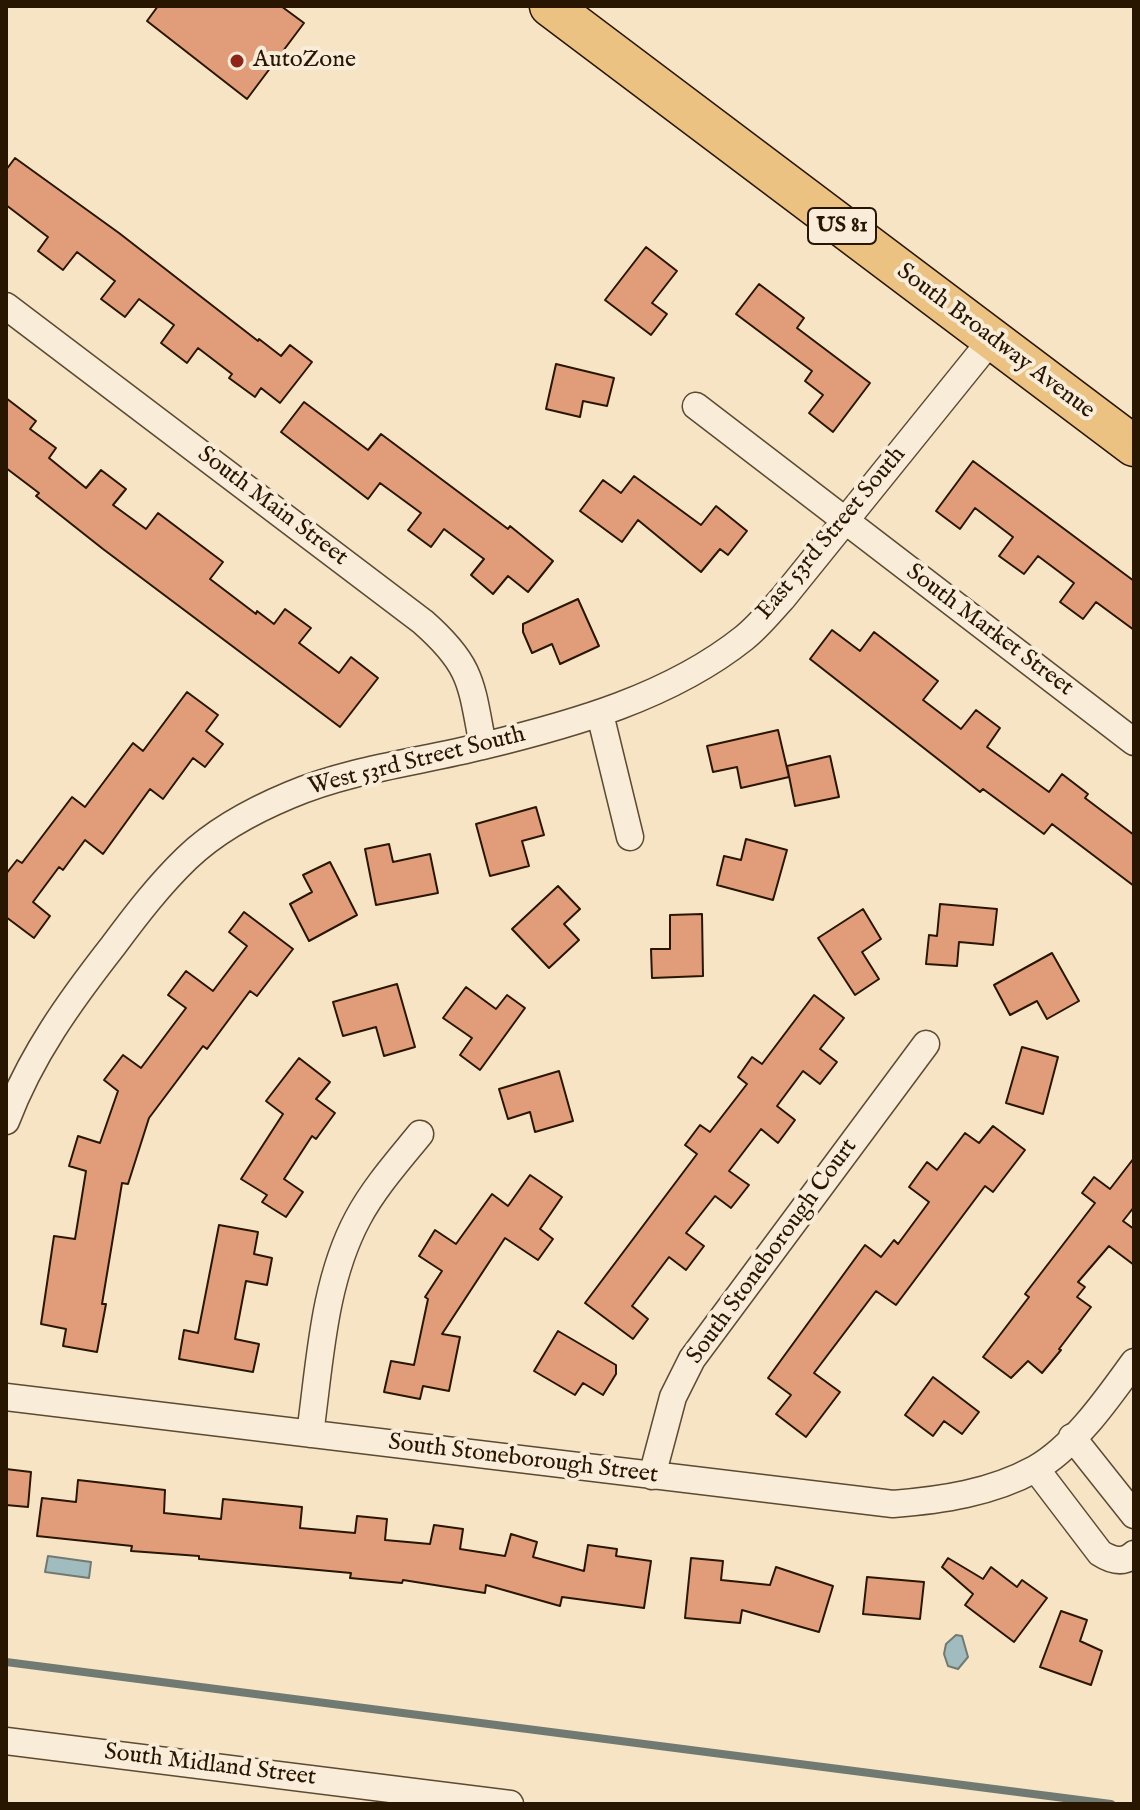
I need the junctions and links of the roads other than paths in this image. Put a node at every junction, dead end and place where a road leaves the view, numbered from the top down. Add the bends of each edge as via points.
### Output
1 (550, 6) edge
2 (6, 306) edge
3 (992, 339) junction
4 (696, 406) dead end
5 (1134, 446) edge
6 (844, 520) junction
7 (600, 714) junction
8 (1134, 742) edge
9 (483, 746) junction
10 (630, 837) dead end
11 (926, 1044) dead end
12 (6, 1121) edge
13 (420, 1134) dead end
14 (1134, 1362) edge
15 (6, 1397) edge
16 (310, 1434) junction
17 (1072, 1437) junction
18 (1036, 1469) junction
19 (652, 1476) junction
20 (1134, 1515) edge
21 (1134, 1554) edge
22 (6, 1741) edge
23 (312, 1791) edge
24 (510, 1804) edge

1 - 3 main road, South Broadway Avenue / US 81
2 - 9 street, South Main Street via 449,645 470,681
3 - 5 main road, South Broadway Avenue / US 81
3 - 6 street, East 53rd Street South
4 - 6 street, South Market Street
6 - 7 street, East 53rd Street South via 782,599 744,637 690,674
6 - 8 street, South Market Street
7 - 9 street, West 53rd Street South
7 - 10 street
9 - 12 street, West 53rd Street South via 370,769 293,794 221,832 188,857 52,1028
11 - 19 street, South Stoneborough Court via 692,1359 673,1397
13 - 16 street via 377,1189 346,1243 333,1283
14 - 17 street, South Stoneborough Street
15 - 16 street, South Stoneborough Street
16 - 19 street, South Stoneborough Street
17 - 18 street, South Stoneborough Street
17 - 20 street
18 - 19 street, South Stoneborough Street via 984,1490 893,1504
18 - 21 street via 1100,1553 1113,1560
22 - 23 street, South Midland Street
23 - 24 street, South Midland Street

